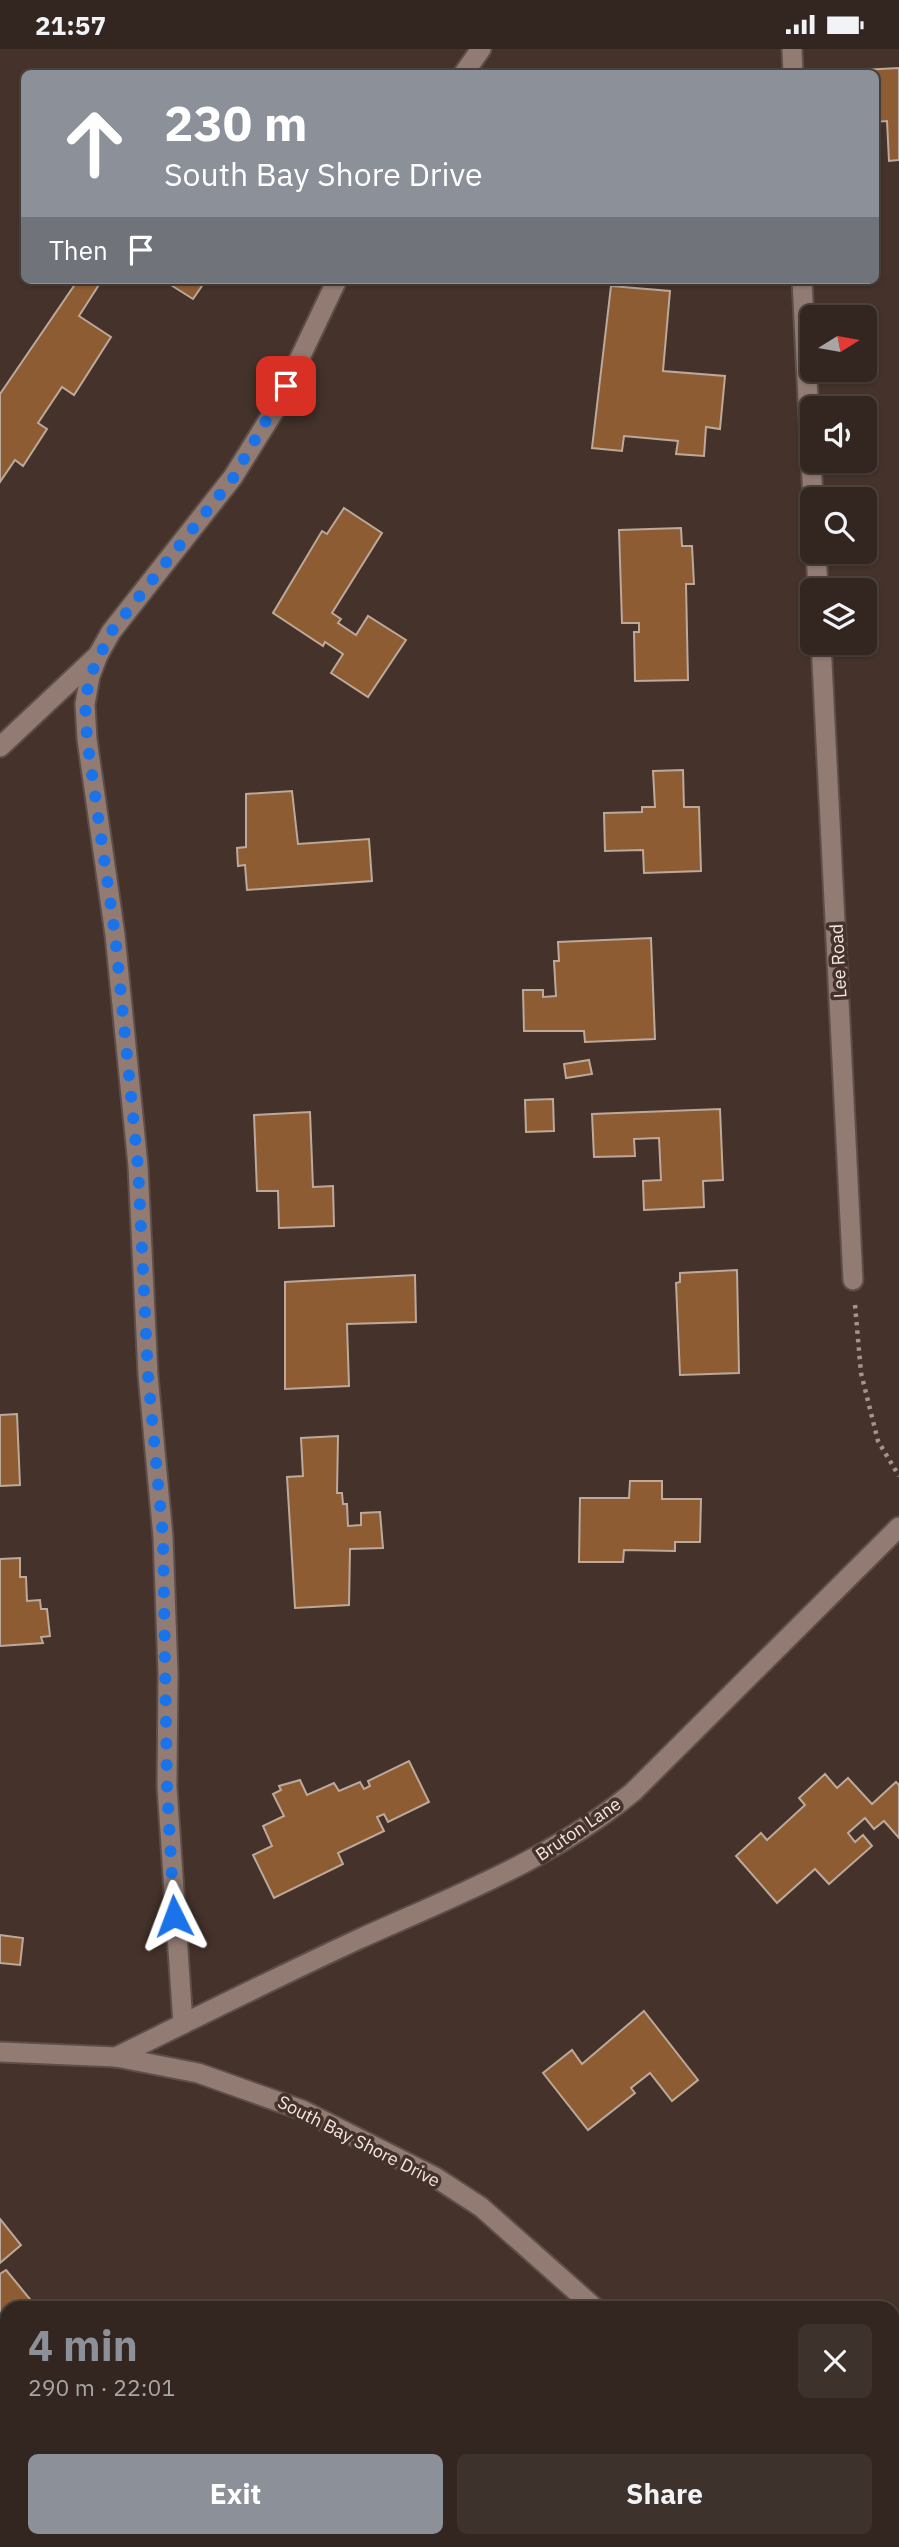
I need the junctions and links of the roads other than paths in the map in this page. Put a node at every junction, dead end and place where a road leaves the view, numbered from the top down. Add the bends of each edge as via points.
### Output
1 (481, 49) edge
2 (792, 49) edge
3 (466, 70) edge
4 (793, 70) edge
5 (335, 284) edge
6 (802, 284) edge
7 (812, 487) edge
8 (98, 655) junction
9 (822, 655) edge
10 (0, 747) edge
11 (853, 1280) road end
12 (899, 1527) edge
13 (183, 2024) junction
14 (0, 2053) edge
15 (116, 2057) junction
16 (587, 2301) edge

1 - 3 street
2 - 4 street
5 - 8 street via 276,408 233,478 111,632
6 - 7 street
8 - 10 street
8 - 13 street via 85,703 87,739 115,935 138,1166 148,1375 163,1537 167,1787
9 - 11 street, Lee Road
12 - 13 street, Bruton Lane via 603,1817 535,1859
13 - 15 street, Bruton Lane
14 - 15 street, South Bay Shore Drive
15 - 16 street, South Bay Shore Drive via 198,2073 273,2098 435,2177 481,2207

